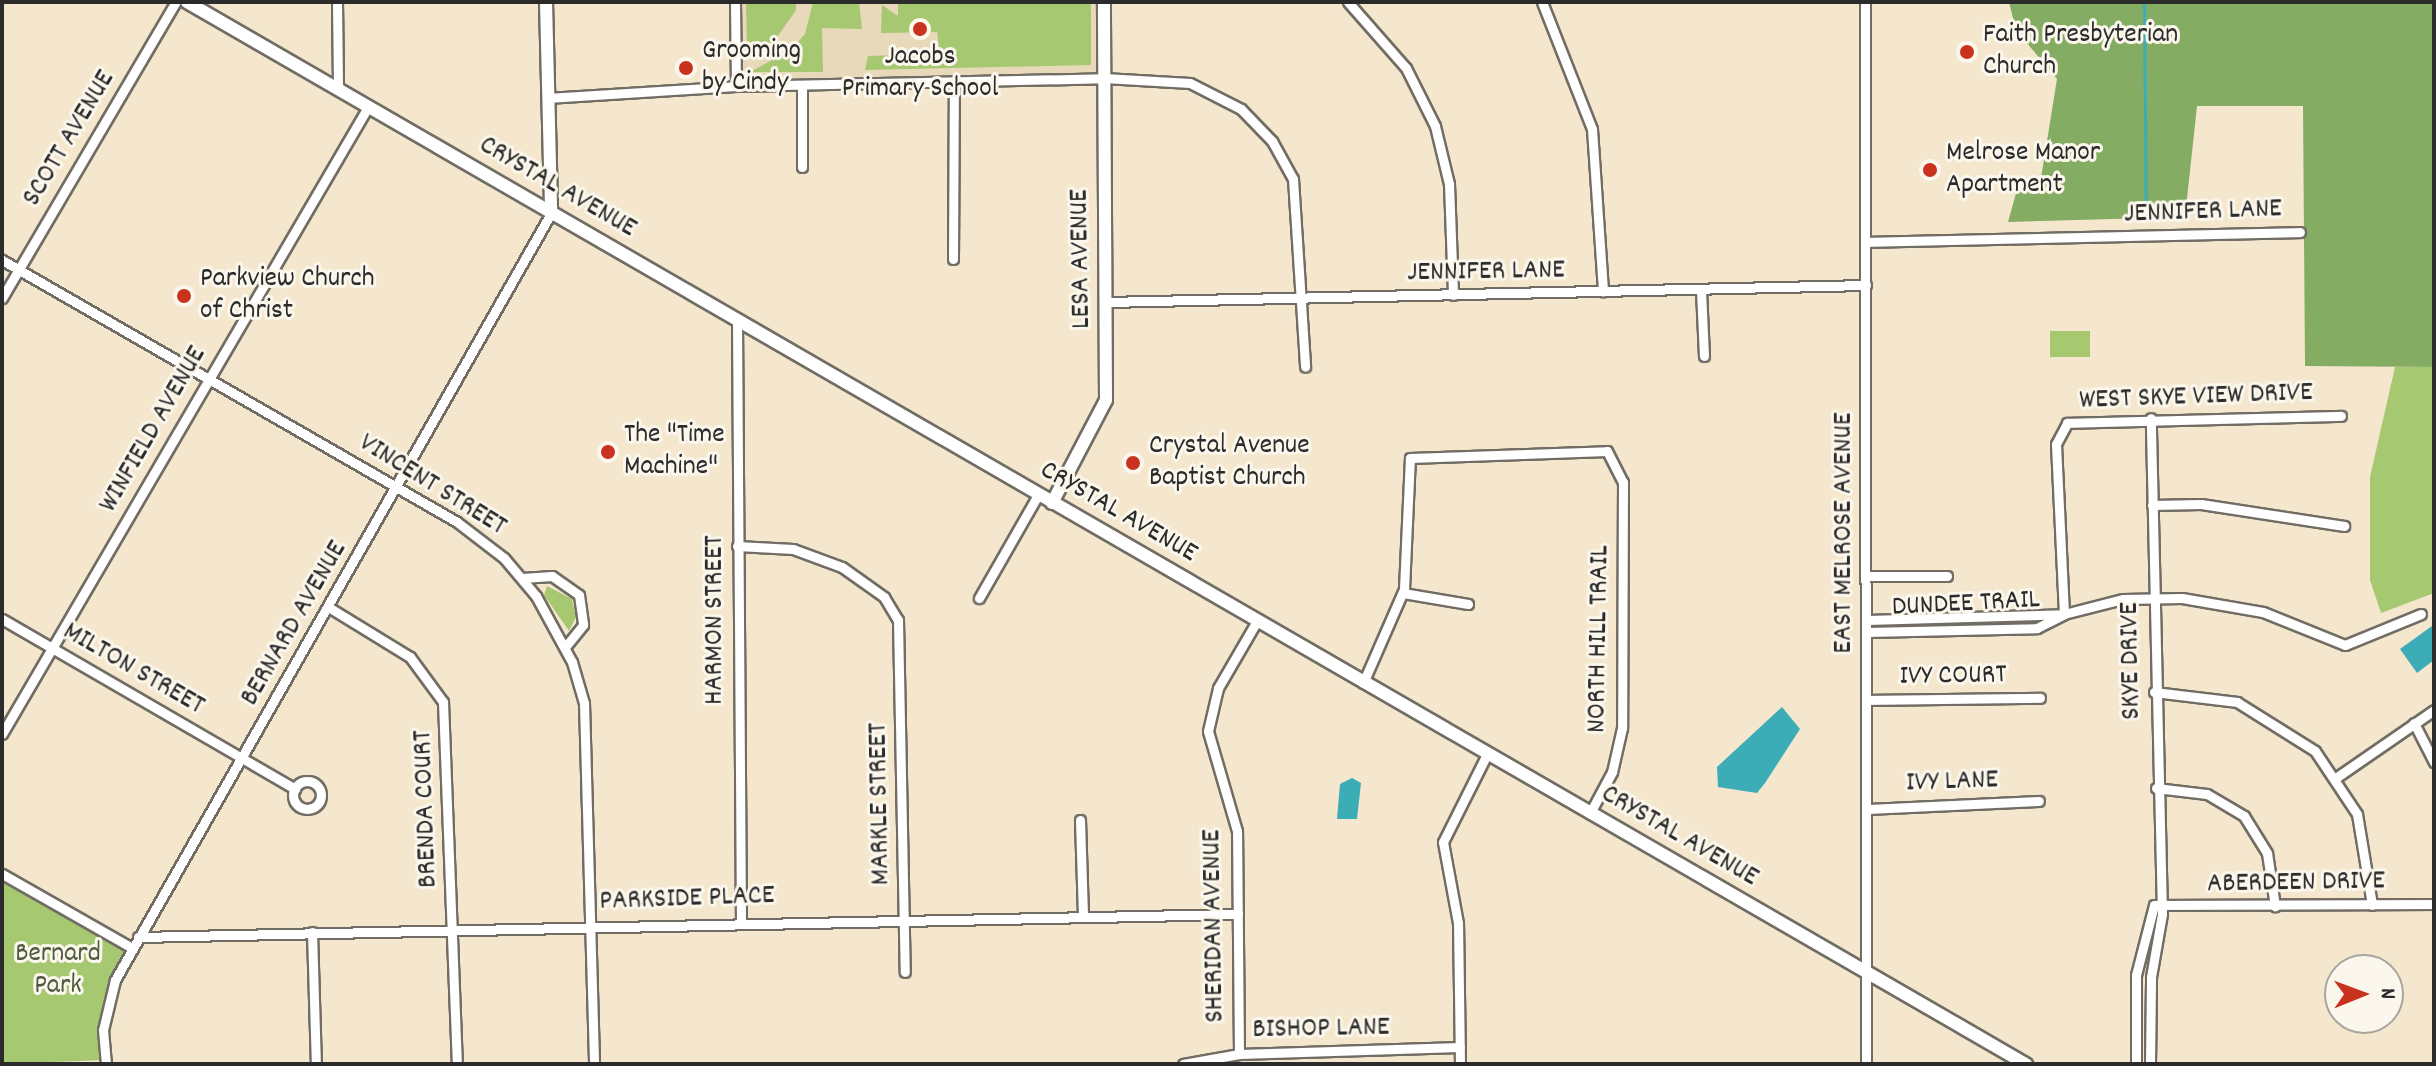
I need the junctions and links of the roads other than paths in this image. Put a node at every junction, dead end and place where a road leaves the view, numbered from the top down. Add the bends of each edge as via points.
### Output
1 (176, 2) edge
2 (187, 2) edge
3 (337, 2) edge
4 (546, 2) edge
5 (735, 2) edge
6 (1104, 2) edge
7 (1348, 2) edge
8 (1542, 2) edge
9 (1865, 2) edge
10 (1104, 78) junction
11 (954, 82) junction
12 (802, 85) junction
13 (736, 86) junction
14 (338, 90) junction
15 (547, 98) junction
16 (368, 107) junction
17 (802, 167) dead end
18 (551, 213) junction
19 (2300, 232) dead end
20 (1866, 242) junction
21 (953, 259) dead end
22 (2, 260) edge
23 (18, 270) junction
24 (1866, 285) junction
25 (1701, 290) junction
26 (1603, 292) junction
27 (1453, 295) junction
28 (2, 298) edge
29 (1302, 299) junction
30 (1106, 302) junction
31 (737, 320) junction
32 (1704, 356) dead end
33 (1305, 367) dead end
34 (209, 380) junction
35 (2341, 416) dead end
36 (2151, 418) junction
37 (398, 487) junction
38 (1038, 495) junction
39 (1052, 503) junction
40 (2152, 505) junction
41 (2344, 526) dead end
42 (737, 546) junction
43 (1867, 576) junction
44 (1947, 576) dead end
45 (522, 578) junction
46 (1403, 593) junction
47 (979, 598) dead end
48 (2153, 598) junction
49 (1468, 604) dead end
50 (330, 608) junction
51 (2064, 614) junction
52 (2421, 614) dead end
53 (2, 619) edge
54 (1867, 620) junction
55 (1257, 621) junction
56 (1867, 632) junction
57 (565, 647) junction
58 (53, 649) junction
59 (1363, 683) junction
60 (2154, 692) junction
61 (2040, 698) dead end
62 (1867, 700) junction
63 (2434, 710) edge
64 (2414, 723) junction
65 (2, 734) edge
66 (1487, 754) junction
67 (243, 759) junction
68 (2434, 762) edge
69 (2337, 777) junction
70 (2156, 788) junction
71 (295, 789) dead end
72 (2039, 801) dead end
73 (1867, 809) junction
74 (1590, 813) junction
75 (1080, 820) dead end
76 (2, 874) edge
77 (2159, 903) junction
78 (2434, 904) edge
79 (2372, 905) junction
80 (2275, 906) junction
81 (1238, 914) junction
82 (1083, 916) junction
83 (904, 919) junction
84 (741, 920) junction
85 (590, 925) junction
86 (453, 928) junction
87 (312, 932) junction
88 (138, 937) junction
89 (132, 948) junction
90 (1864, 971) junction
91 (905, 972) dead end
92 (2135, 1003) junction
93 (2150, 1011) junction
94 (1460, 1047) junction
95 (1239, 1054) junction
96 (106, 1064) edge
97 (316, 1064) edge
98 (457, 1064) edge
99 (594, 1064) edge
100 (1183, 1064) edge
101 (1460, 1064) edge
102 (1866, 1064) edge
103 (2026, 1064) edge
104 (2136, 1064) edge
105 (2150, 1064) edge

1 - 23 street, SCOTT AVENUE
2 - 14 street, CRYSTAL AVENUE
3 - 14 street
4 - 15 street
5 - 13 street
6 - 10 street, LESA AVENUE
7 - 27 street via 1406,68 1435,126 1449,184
8 - 26 street via 1592,129
9 - 20 street, EAST MELROSE AVENUE
10 - 11 street
10 - 29 street via 1190,83 1229,101 1263,130 1297,189
10 - 30 street, LESA AVENUE
11 - 12 street
11 - 21 street
12 - 13 street
12 - 17 street
13 - 15 street
14 - 16 street, CRYSTAL AVENUE
15 - 18 street
16 - 18 street, CRYSTAL AVENUE
16 - 34 street, WINFIELD AVENUE
18 - 31 street, CRYSTAL AVENUE
18 - 37 street, BERNARD AVENUE
19 - 20 street, JENNIFER LANE
20 - 24 street, EAST MELROSE AVENUE
22 - 23 street, VINCENT STREET
23 - 28 street, SCOTT AVENUE
23 - 34 street, VINCENT STREET
24 - 25 street, JENNIFER LANE
24 - 43 street, EAST MELROSE AVENUE
25 - 26 street, JENNIFER LANE
25 - 32 street
26 - 27 street, JENNIFER LANE
27 - 29 street, JENNIFER LANE
29 - 30 street, JENNIFER LANE
29 - 33 street
30 - 39 street, LESA AVENUE via 1104,407
31 - 38 street, CRYSTAL AVENUE
31 - 42 street, HARMON STREET
34 - 37 street, VINCENT STREET
34 - 58 street, WINFIELD AVENUE
35 - 36 street, WEST SKYE VIEW DRIVE
36 - 40 street, SKYE DRIVE
36 - 51 street, WEST SKYE VIEW DRIVE via 2075,420 2057,435
37 - 45 street, VINCENT STREET via 475,535
37 - 50 street, BERNARD AVENUE
38 - 39 street, CRYSTAL AVENUE
38 - 47 street
39 - 55 street, CRYSTAL AVENUE
40 - 41 street via 2201,504
40 - 48 street, SKYE DRIVE
42 - 83 street, MARKLE STREET via 793,549 842,567 884,597 902,636
42 - 84 street, HARMON STREET
43 - 44 street
43 - 54 street, EAST MELROSE AVENUE
45 - 57 street, VINCENT STREET
45 - 57 street via 552,576 579,595 583,625
46 - 49 street
46 - 59 street
46 - 74 street, NORTH HILL TRAIL via 1410,458 1586,448 1618,459 1624,519 1622,728 1612,772
48 - 51 street, DUNDEE TRAIL
48 - 52 street, DUNDEE TRAIL via 2234,604 2345,645
48 - 60 street, SKYE DRIVE
50 - 67 street, BERNARD AVENUE
50 - 86 street, BRENDA COURT via 410,657 443,702
51 - 54 street, DUNDEE TRAIL
51 - 56 street, DUNDEE TRAIL via 2037,628
53 - 58 street, MILTON STREET
54 - 56 street, EAST MELROSE AVENUE
55 - 59 street, CRYSTAL AVENUE
55 - 81 street, SHERIDAN AVENUE via 1218,688 1208,731 1233,809
56 - 62 street, EAST MELROSE AVENUE
57 - 85 street, VINCENT STREET via 587,734
58 - 65 street, WINFIELD AVENUE
58 - 67 street, MILTON STREET
59 - 66 street, CRYSTAL AVENUE
60 - 69 street via 2207,694 2252,708 2292,731
60 - 70 street, SKYE DRIVE
61 - 62 street, IVY COURT
62 - 73 street, EAST MELROSE AVENUE
63 - 64 street
64 - 68 street
64 - 69 street
66 - 74 street, CRYSTAL AVENUE
66 - 94 street via 1443,842 1458,923
67 - 71 street, MILTON STREET
67 - 88 street, BERNARD AVENUE
69 - 79 street via 2366,843
70 - 77 street, SKYE DRIVE
70 - 80 street via 2207,794 2244,816 2267,853
72 - 73 street, IVY LANE
73 - 90 street, EAST MELROSE AVENUE
74 - 90 street, CRYSTAL AVENUE
75 - 82 street
76 - 89 street
77 - 80 street, ABERDEEN DRIVE
77 - 92 street, SKYE DRIVE via 2144,930
77 - 93 street, SKYE DRIVE
78 - 79 street, ABERDEEN DRIVE
79 - 80 street, ABERDEEN DRIVE
81 - 82 street, PARKSIDE PLACE
81 - 95 street, SHERIDAN AVENUE
82 - 83 street, PARKSIDE PLACE
83 - 84 street, PARKSIDE PLACE
83 - 91 street, MARKLE STREET
84 - 85 street, PARKSIDE PLACE
85 - 86 street, PARKSIDE PLACE
85 - 99 street, VINCENT STREET
86 - 87 street, PARKSIDE PLACE
86 - 98 street, BRENDA COURT
87 - 88 street, PARKSIDE PLACE
87 - 97 street
88 - 89 street, BERNARD AVENUE
89 - 96 street, BERNARD AVENUE via 106,1008
90 - 102 street, EAST MELROSE AVENUE
90 - 103 street, CRYSTAL AVENUE
92 - 93 street
92 - 104 street, SKYE DRIVE
93 - 105 street, SKYE DRIVE
94 - 95 street, BISHOP LANE
94 - 101 street
95 - 100 street, BISHOP LANE

